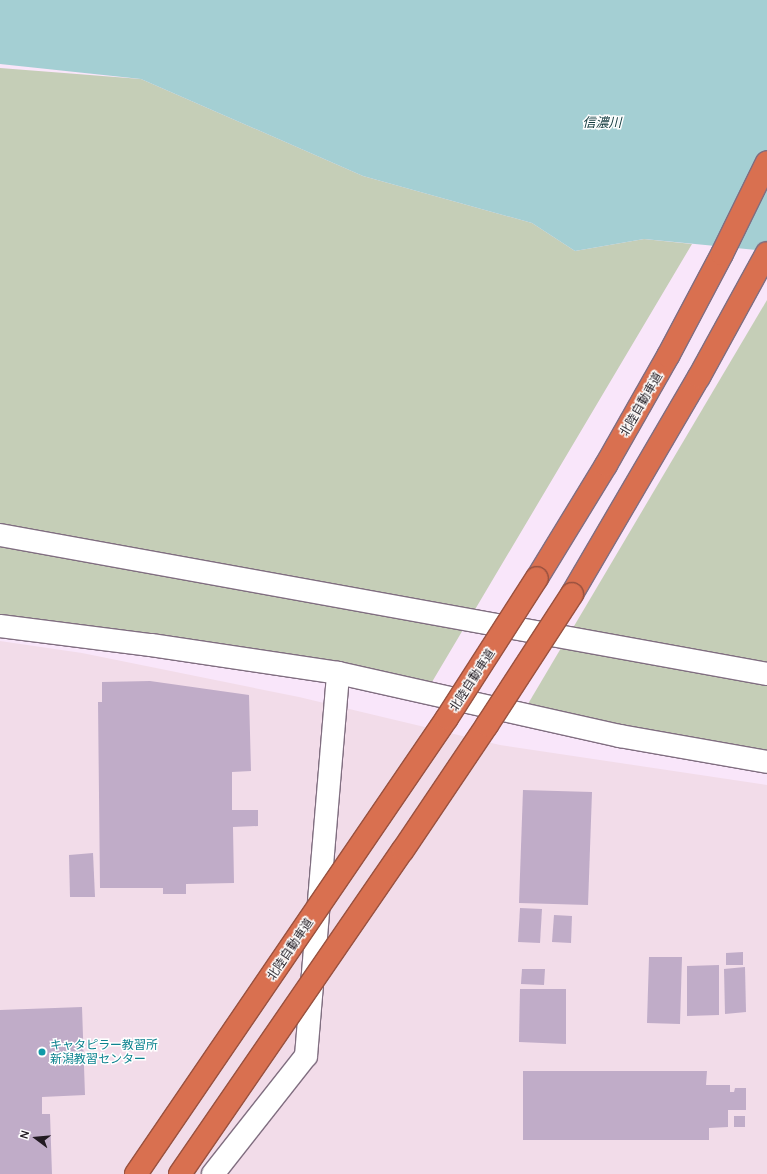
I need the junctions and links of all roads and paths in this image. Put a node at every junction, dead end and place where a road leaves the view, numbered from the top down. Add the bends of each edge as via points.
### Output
1 (767, 162) edge
2 (767, 252) edge
3 (0, 535) edge
4 (0, 626) edge
5 (338, 673) junction
6 (767, 674) edge
7 (767, 762) edge
8 (136, 1174) edge
9 (180, 1174) edge
10 (213, 1174) edge

1 - 8 highway, 北陸自動車道, bridge via 668,356 537,578 447,718
2 - 9 highway, bridge via 692,390 567,600 407,843
3 - 6 street
4 - 5 street
5 - 7 street via 620,736
5 - 10 street via 306,1056

